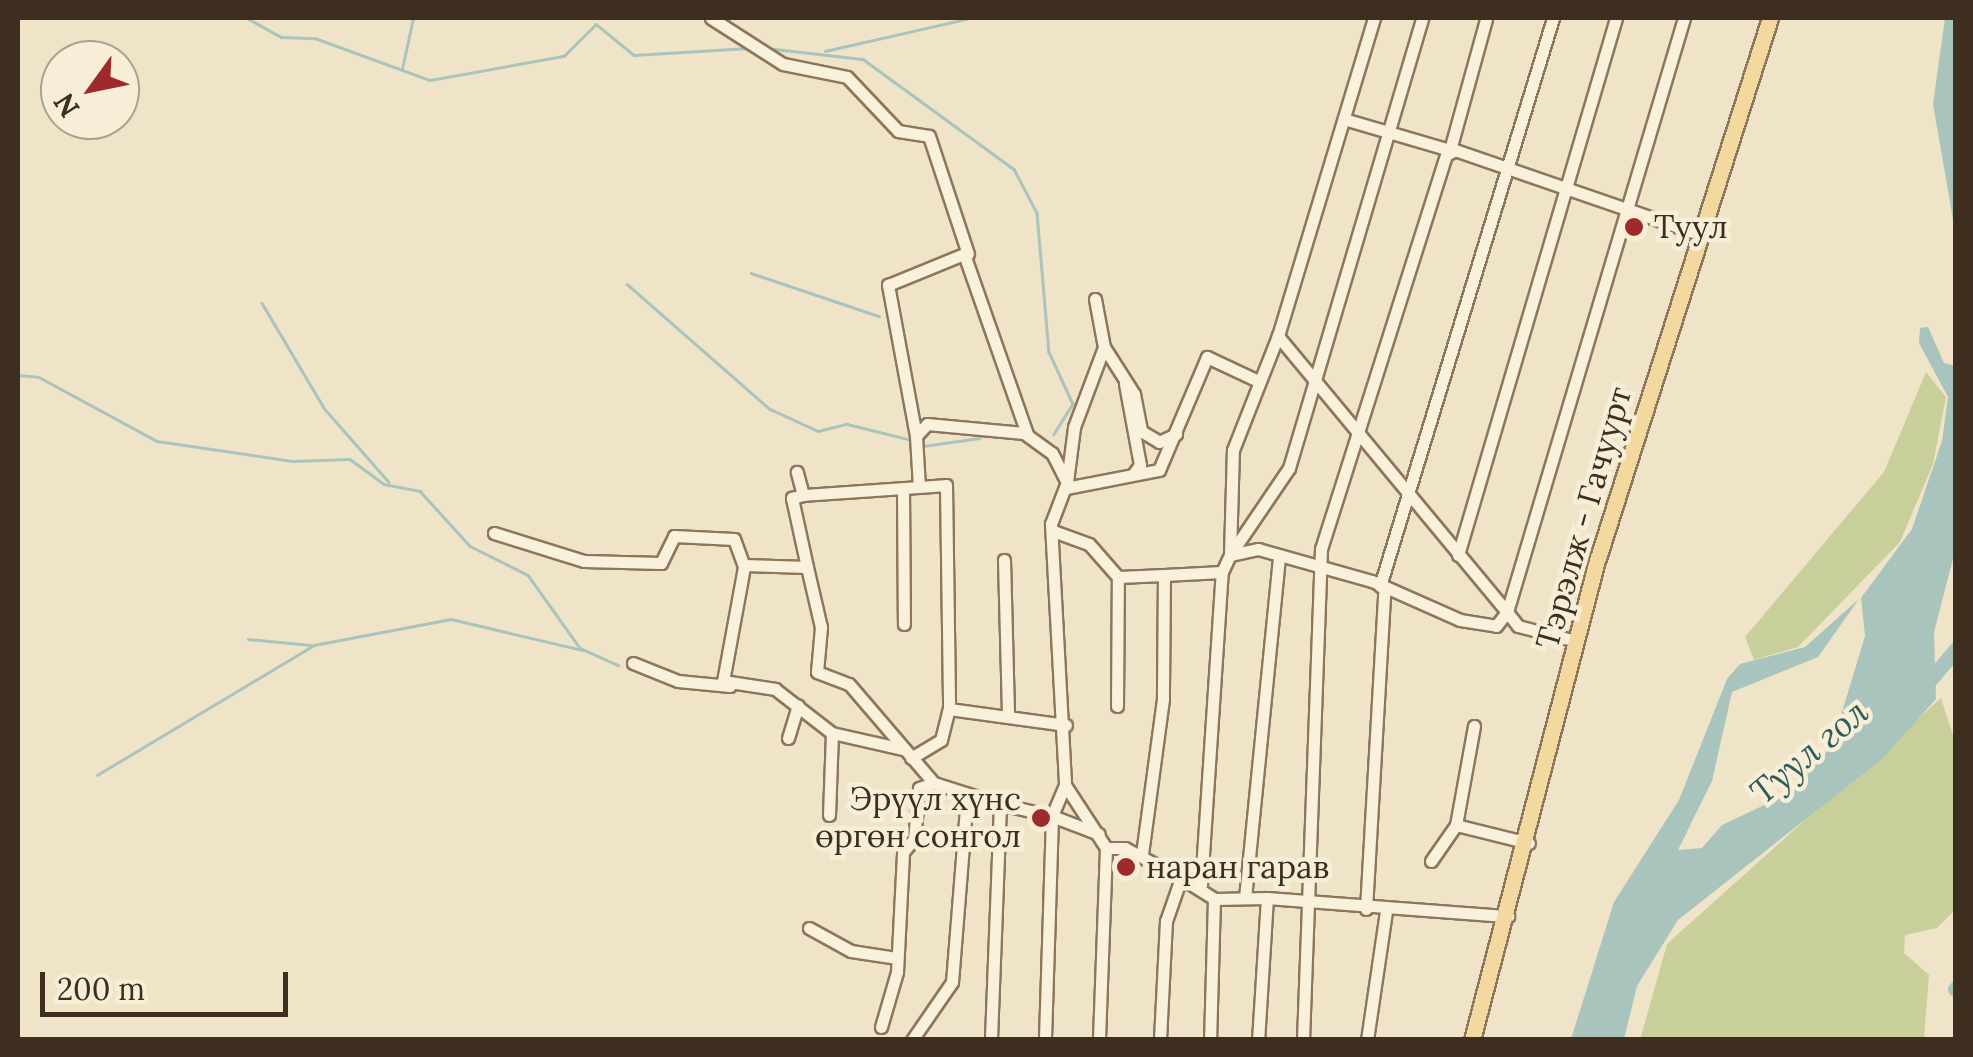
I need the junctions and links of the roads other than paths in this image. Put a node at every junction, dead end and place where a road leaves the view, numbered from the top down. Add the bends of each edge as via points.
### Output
1 (711, 18) edge
2 (1374, 18) edge
3 (1422, 18) edge
4 (1553, 18) edge
5 (1616, 18) edge
6 (1684, 18) edge
7 (1770, 18) edge
8 (1486, 19) edge
9 (1344, 119) junction
10 (1388, 133) junction
11 (1450, 150) junction
12 (1506, 166) junction
13 (1565, 189) junction
14 (1622, 211) junction
15 (1698, 234) junction
16 (968, 254) junction
17 (1095, 298) dead end
18 (1278, 336) junction
19 (1104, 347) junction
20 (1315, 379) junction
21 (1258, 382) junction
22 (1124, 384) junction
23 (1176, 434) junction
24 (1027, 435) junction
25 (916, 436) junction
26 (1363, 438) junction
27 (797, 472) dead end
28 (1134, 473) junction
29 (1066, 485) junction
30 (919, 487) junction
31 (903, 489) junction
32 (1406, 492) junction
33 (803, 495) junction
34 (1053, 532) junction
35 (494, 533) dead end
36 (1230, 555) junction
37 (1458, 555) junction
38 (1278, 556) junction
39 (1004, 560) dead end
40 (744, 565) junction
41 (1320, 566) junction
42 (807, 567) junction
43 (1222, 572) junction
44 (1164, 575) junction
45 (1118, 577) junction
46 (1382, 589) junction
47 (1507, 612) junction
48 (904, 624) dead end
49 (1576, 641) junction
50 (633, 662) dead end
51 (734, 686) junction
52 (798, 706) junction
53 (1116, 706) dead end
54 (949, 709) junction
55 (1008, 717) junction
56 (1066, 724) junction
57 (1474, 726) dead end
58 (832, 733) junction
59 (788, 738) dead end
60 (907, 753) junction
61 (934, 782) junction
62 (1066, 784) junction
63 (967, 794) junction
64 (1000, 804) junction
65 (830, 815) dead end
66 (1052, 816) junction
67 (1456, 825) junction
68 (1100, 835) junction
69 (1530, 843) junction
70 (1106, 848) junction
71 (1142, 855) junction
72 (1430, 862) dead end
73 (1181, 878) junction
74 (1201, 885) junction
75 (1244, 898) junction
76 (1267, 898) junction
77 (1214, 899) junction
78 (1309, 902) junction
79 (1366, 909) junction
80 (1386, 911) junction
81 (1508, 916) junction
82 (810, 928) dead end
83 (898, 958) junction
84 (880, 1027) dead end
85 (912, 1040) edge
86 (991, 1040) edge
87 (1045, 1040) edge
88 (1099, 1040) edge
89 (1160, 1040) edge
90 (1210, 1040) edge
91 (1258, 1040) edge
92 (1304, 1040) edge
93 (1367, 1040) edge
94 (1472, 1040) edge

1 - 16 street via 783,64 847,78 898,131 929,136
2 - 9 street
3 - 10 street
4 - 12 street
5 - 13 street
6 - 14 street
7 - 15 main road, Тэрэлж - Гачуурт
8 - 11 street
9 - 10 street
9 - 18 street
10 - 11 street
10 - 20 street
11 - 12 street
11 - 26 street
12 - 13 street
12 - 32 street
13 - 14 street
13 - 37 street
14 - 15 street
14 - 47 street
15 - 49 main road, Тэрэлж - Гачуурт
16 - 24 street
16 - 25 street via 888,285
17 - 19 street
18 - 20 street
18 - 21 street
19 - 22 street
19 - 29 street via 1074,428
20 - 26 street
20 - 36 street via 1288,468
21 - 23 street via 1204,358
21 - 36 street via 1234,450
22 - 23 street via 1146,437
22 - 28 street via 1140,465
23 - 28 street via 1159,470
24 - 25 street via 927,424
24 - 29 street via 1052,453
25 - 30 street
26 - 32 street
26 - 41 street
27 - 33 street
28 - 29 street
29 - 34 street
30 - 31 street
30 - 54 street via 946,484
31 - 33 street
31 - 48 street
32 - 37 street
32 - 46 street
33 - 42 street via 792,498
34 - 45 street via 1088,544
34 - 56 street
35 - 40 street via 584,561 661,562 674,536 714,535 734,538
36 - 38 street via 1258,548
36 - 43 street
37 - 47 street
38 - 41 street
38 - 75 street
39 - 55 street
40 - 42 street
40 - 51 street via 719,663
41 - 46 street
41 - 78 street
42 - 60 street via 821,628 817,672 849,684
43 - 44 street
43 - 74 street
44 - 45 street
44 - 71 street via 1161,726
45 - 53 street
46 - 47 street via 1482,624 1496,626
46 - 79 street
47 - 49 street via 1518,626
49 - 69 main road, Тэрэлж - Гачуурт
50 - 51 street via 695,685
51 - 52 street via 774,690
52 - 58 street
52 - 59 street
54 - 55 street
54 - 60 street via 941,740
55 - 56 street
56 - 62 street
57 - 67 street
58 - 60 street
58 - 65 street
60 - 61 street
61 - 63 street
61 - 83 street via 919,788 914,839 903,852
62 - 66 street
62 - 68 street
63 - 64 street
63 - 85 street via 952,982
64 - 66 street
64 - 86 street
66 - 68 street
66 - 87 street
67 - 69 street
67 - 72 street
68 - 70 street
69 - 81 main road, Тэрэлж - Гачуурт
70 - 71 street
70 - 88 street
71 - 73 street
73 - 74 street
73 - 89 street via 1166,922
74 - 77 street
75 - 76 street
75 - 77 street
76 - 78 street
76 - 91 street
77 - 90 street
78 - 79 street
78 - 92 street
79 - 80 street
80 - 81 street
80 - 93 street
81 - 94 main road, Тэрэлж - Гачуурт
82 - 83 street via 852,951
83 - 84 street

